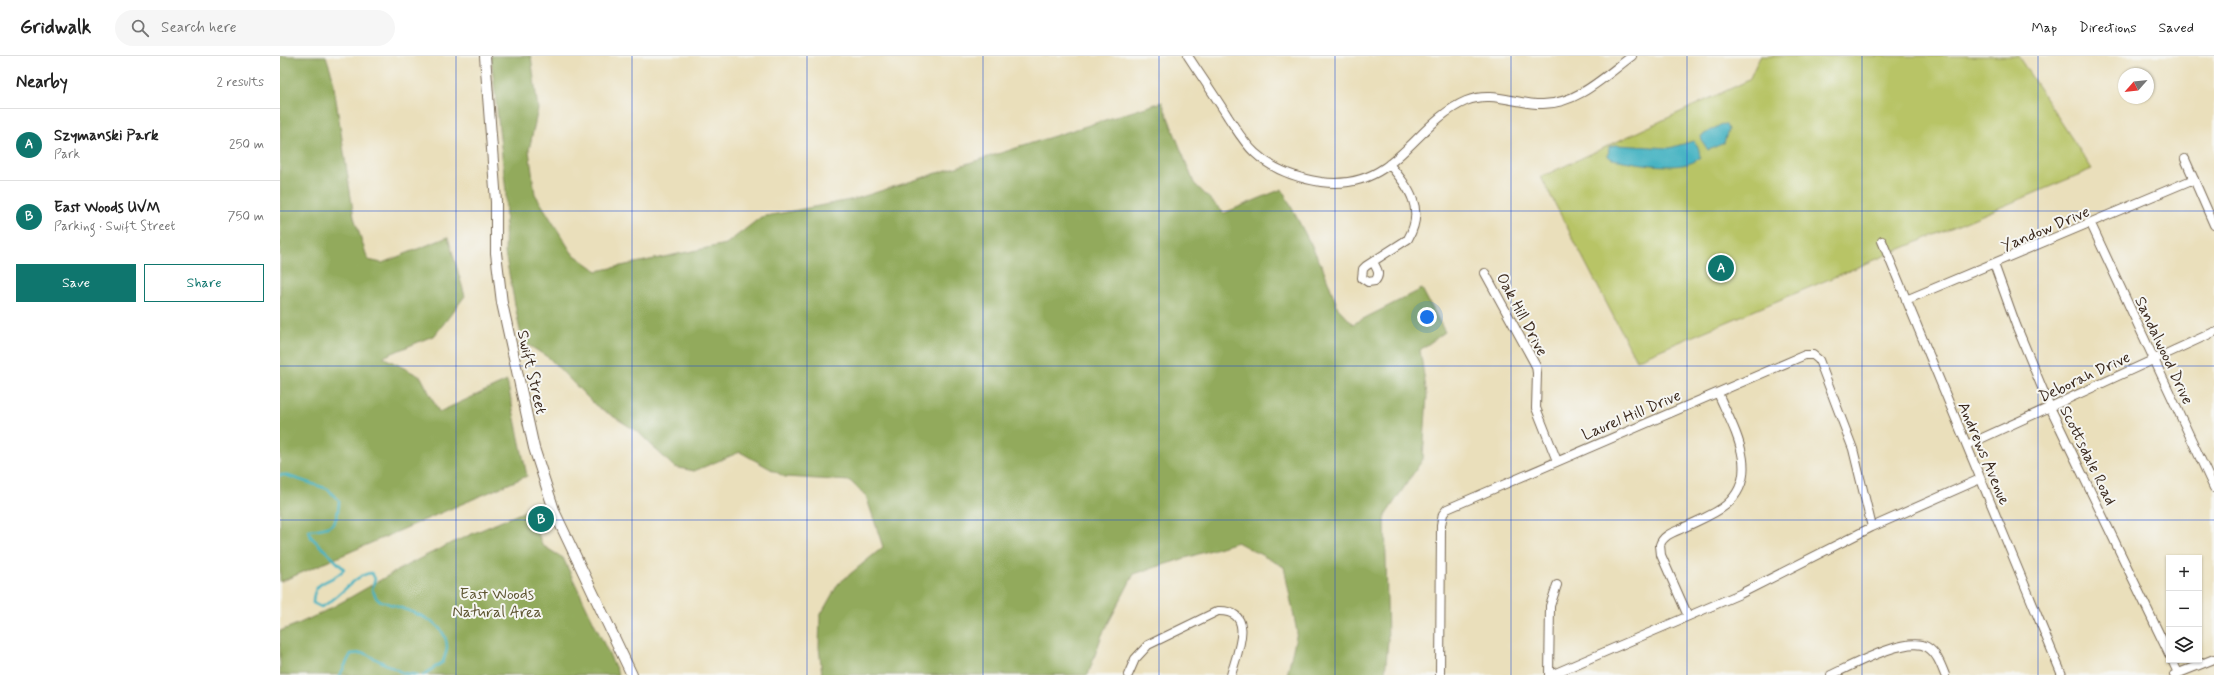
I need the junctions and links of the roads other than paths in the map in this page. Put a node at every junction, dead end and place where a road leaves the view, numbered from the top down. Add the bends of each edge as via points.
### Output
1 (485, 56) edge
2 (1188, 56) edge
3 (1632, 56) edge
4 (2185, 159) dead end
5 (1389, 164) junction
6 (2194, 179) junction
7 (2091, 224) junction
8 (2214, 225) edge
9 (1882, 241) dead end
10 (1373, 262) dead end
11 (1994, 264) junction
12 (1485, 273) dead end
13 (1906, 300) junction
14 (2214, 332) edge
15 (2154, 359) junction
16 (1718, 392) junction
17 (2050, 407) junction
18 (1967, 445) junction
19 (1557, 461) junction
20 (1980, 478) junction
21 (2214, 488) edge
22 (1872, 526) junction
23 (1557, 585) dead end
24 (1688, 616) junction
25 (2166, 648) edge
26 (2214, 659) edge
27 (2173, 663) edge
28 (2176, 674) edge
29 (632, 675) edge
30 (1128, 675) edge
31 (1231, 675) edge
32 (1440, 675) edge
33 (1550, 675) edge
34 (1830, 675) edge
35 (1945, 675) edge
36 (2062, 675) edge

1 - 29 street, Swift Street via 496,202 496,253 502,303 534,448 555,513
2 - 5 street via 1248,146 1280,170 1313,181 1345,183 1367,177
3 - 5 street via 1578,94 1562,102 1542,104 1492,96 1465,101 1441,117
4 - 6 street
5 - 10 street via 1410,190 1415,214 1408,239
6 - 7 street, Yandow Drive
6 - 8 street
7 - 11 street, Yandow Drive
7 - 15 street, Sandalwood Drive
9 - 13 street, Andrews Avenue
11 - 13 street, Yandow Drive
11 - 17 street, Scottsdale Road
12 - 19 street, Oak Hill Drive via 1536,366 1536,408
13 - 18 street, Andrews Avenue
14 - 15 street, Deborah Drive
15 - 17 street, Deborah Drive
15 - 21 street, Sandalwood Drive
16 - 19 street, Laurel Hill Drive
16 - 22 street, Laurel Hill Drive via 1805,355 1817,357 1853,449
16 - 24 street via 1742,451 1744,469 1740,485 1726,505 1668,535 1660,545 1661,556
17 - 18 street, Deborah Drive
17 - 25 street, Scottsdale Road
18 - 20 street, Andrews Avenue
19 - 32 street, Laurel Hill Drive via 1454,505 1443,514
20 - 22 street
20 - 36 street, Andrews Avenue
22 - 24 street via 1754,587
23 - 33 street via 1550,606
24 - 33 street
26 - 28 street
27 - 28 street
30 - 31 street via 1135,659 1148,645 1218,611 1235,614 1242,628
34 - 35 street via 1898,647 1917,644 1926,646 1933,652

